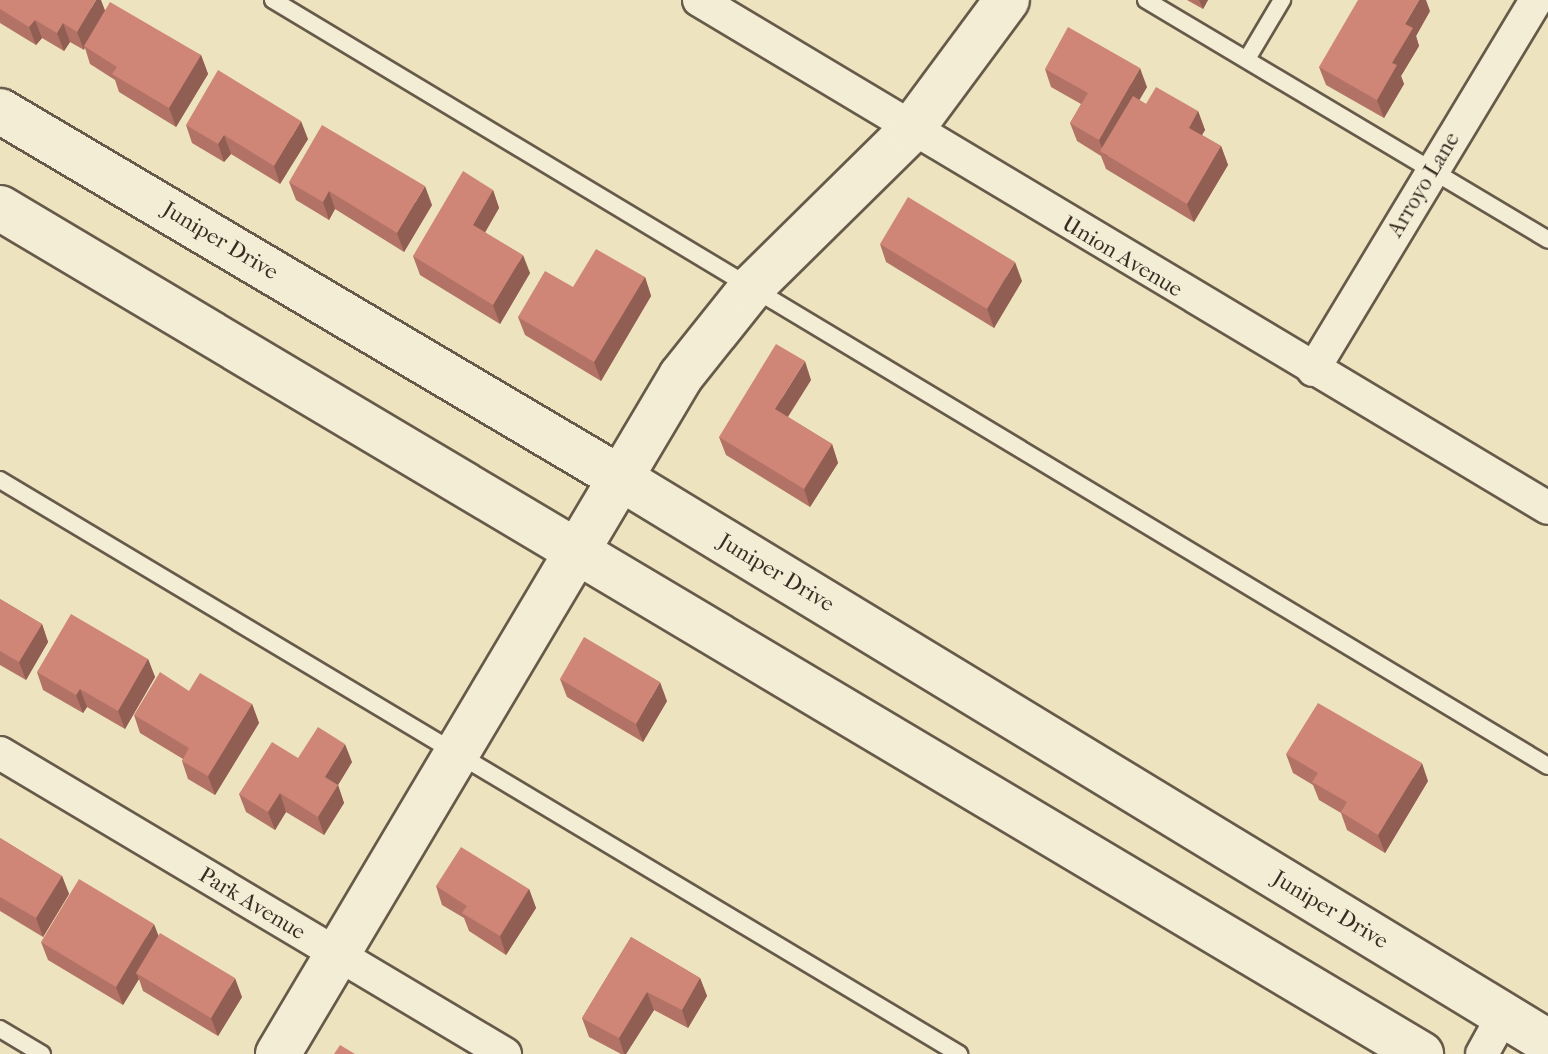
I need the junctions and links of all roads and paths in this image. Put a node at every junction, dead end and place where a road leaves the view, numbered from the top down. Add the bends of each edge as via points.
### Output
1 (273, 0) edge
2 (699, 0) edge
3 (1007, 0) edge
4 (1146, 0) edge
5 (1282, 0) edge
6 (1536, 0) edge
7 (1247, 59) junction
8 (0, 111) edge
9 (910, 131) junction
10 (1434, 170) junction
11 (0, 208) edge
12 (1548, 240) edge
13 (752, 287) junction
14 (1313, 370) junction
15 (620, 478) junction
16 (0, 480) edge
17 (1548, 508) edge
18 (576, 551) junction
19 (0, 753) edge
20 (457, 754) junction
21 (1548, 766) edge
22 (338, 955) junction
23 (1503, 1016) junction
24 (1, 1033) edge
25 (1548, 1042) edge
26 (42, 1054) edge
27 (278, 1054) edge
28 (505, 1054) edge
29 (959, 1054) edge
30 (1421, 1054) edge
31 (1482, 1054) edge

1 - 13 lane
2 - 9 street, Union Avenue
3 - 9 street
4 - 7 lane
5 - 7 lane
6 - 10 street, Arroyo Lane
7 - 10 lane
8 - 15 street, Juniper Drive
9 - 13 street
9 - 14 street, Union Avenue
10 - 12 lane
10 - 14 street, Arroyo Lane
11 - 18 street
13 - 15 street via 681,376
13 - 21 lane
14 - 17 street, Union Avenue
15 - 18 street
15 - 23 street, Juniper Drive
16 - 20 lane
18 - 20 street
18 - 30 street
19 - 22 street, Park Avenue
20 - 22 street
20 - 29 lane
22 - 27 street
22 - 28 street, Park Avenue
23 - 25 street, Juniper Drive
23 - 31 street
24 - 26 lane

